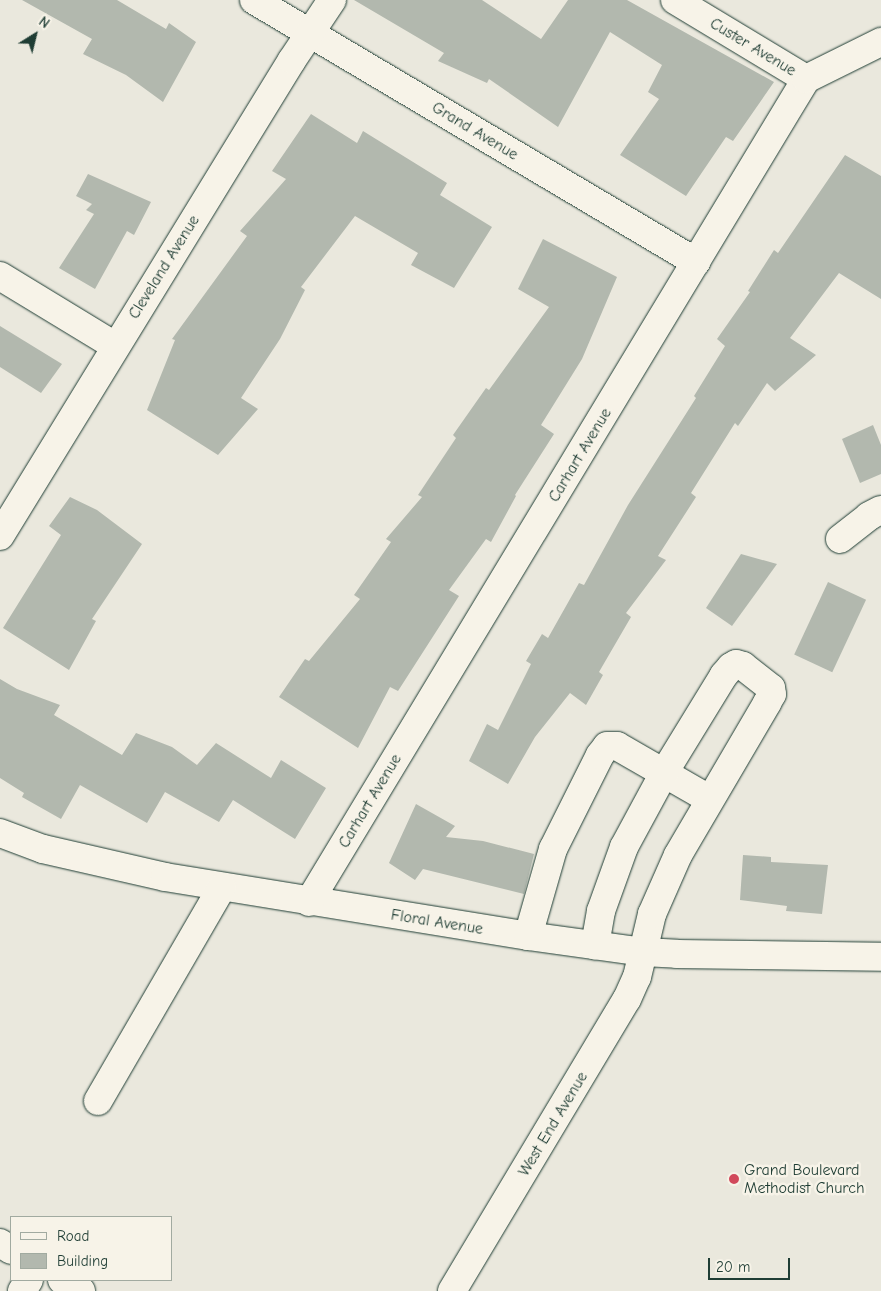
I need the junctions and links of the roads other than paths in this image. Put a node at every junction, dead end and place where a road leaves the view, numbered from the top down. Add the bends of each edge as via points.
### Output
1 (254, 0) edge
2 (332, 0) edge
3 (675, 0) edge
4 (310, 33) junction
5 (881, 42) edge
6 (806, 79) junction
7 (696, 262) junction
8 (0, 276) edge
9 (115, 346) junction
10 (881, 510) edge
11 (0, 536) edge
12 (840, 539) dead end
13 (664, 773) junction
14 (709, 799) junction
15 (0, 833) edge
16 (222, 887) junction
17 (309, 902) junction
18 (528, 936) junction
19 (595, 945) junction
20 (643, 952) junction
21 (881, 957) edge
22 (98, 1101) dead end
23 (64, 1281) edge
24 (81, 1291) edge
25 (452, 1291) edge

1 - 4 street, Grand Avenue
2 - 4 street, Cleveland Avenue
3 - 6 street, Custer Avenue
4 - 7 street, Grand Avenue
4 - 9 street, Cleveland Avenue
5 - 6 street
6 - 7 street, Carhart Avenue
7 - 17 street, Carhart Avenue
8 - 9 street
9 - 11 street, Cleveland Avenue
10 - 12 street
13 - 14 street
13 - 14 street, West End Avenue via 724,674 736,664 743,666 766,682 772,694
13 - 18 street via 617,746 607,746 553,848
13 - 19 street via 624,847 601,910
14 - 20 street, West End Avenue via 678,855 652,914
15 - 16 street, Floral Avenue via 43,849
16 - 17 street, Floral Avenue
16 - 22 street
17 - 18 street, Floral Avenue
18 - 19 street, Floral Avenue
19 - 20 street, Floral Avenue
20 - 21 street, Floral Avenue
20 - 25 street, West End Avenue via 627,999
23 - 24 street

